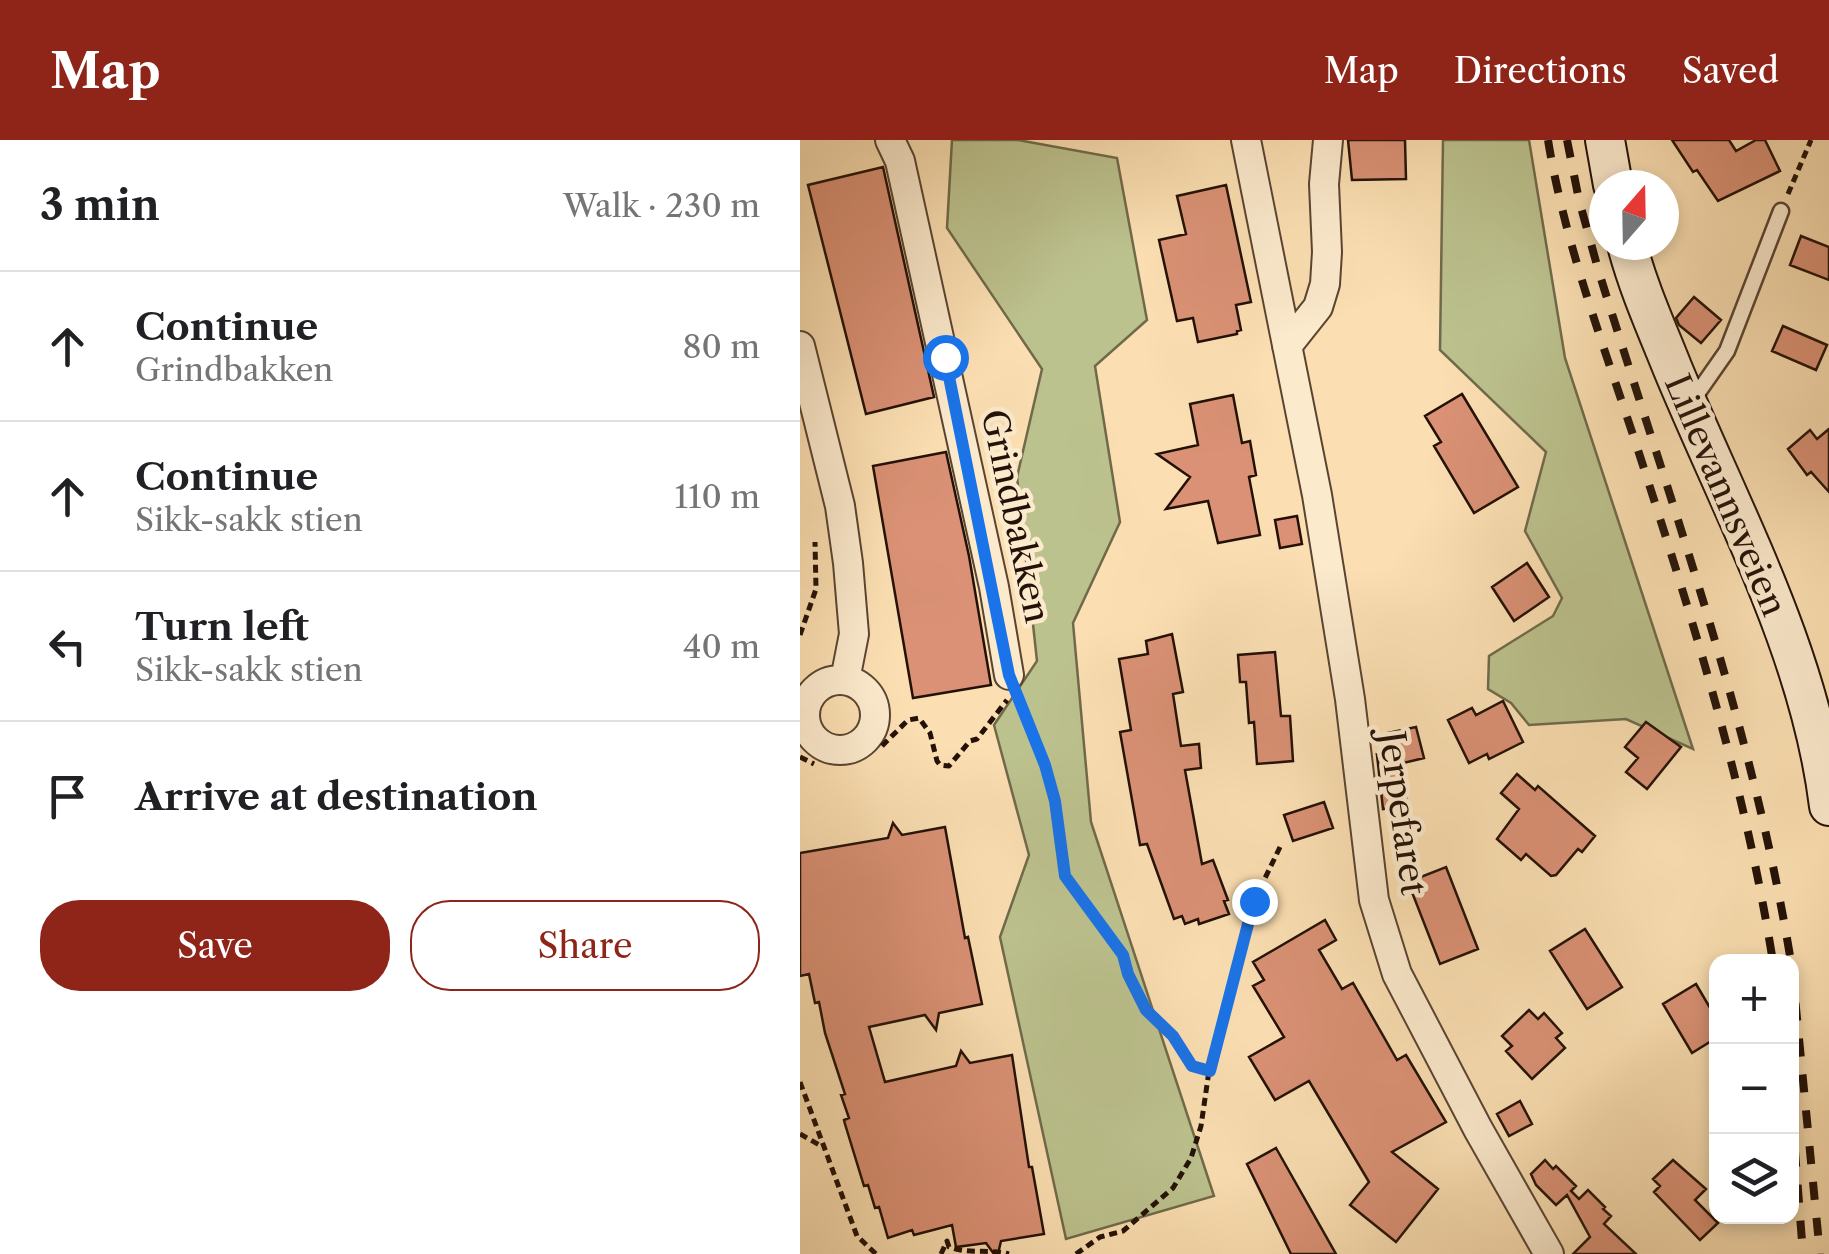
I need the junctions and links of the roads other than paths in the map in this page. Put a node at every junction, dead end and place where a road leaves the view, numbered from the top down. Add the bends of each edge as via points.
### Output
1 (890, 140) edge
2 (1246, 140) edge
3 (1328, 140) edge
4 (1605, 140) edge
5 (1610, 170) edge
6 (1781, 211) road end
7 (1632, 260) edge
8 (800, 346) edge
9 (1287, 346) junction
10 (1688, 406) junction
11 (845, 680) dead end
12 (1012, 683) road end
13 (1829, 806) edge
14 (1549, 1254) edge

1 - 12 street, Grindbakken via 945,357
2 - 9 street, Jerpefaret
3 - 9 street via 1325,284 1318,307
4 - 5 street
6 - 10 lane via 1727,351
7 - 10 street, Lillevannsveien
8 - 11 street via 848,564 854,634
9 - 14 street, Jerpefaret via 1350,699 1374,900 1396,974
10 - 13 street, Lillevannsveien via 1790,646

